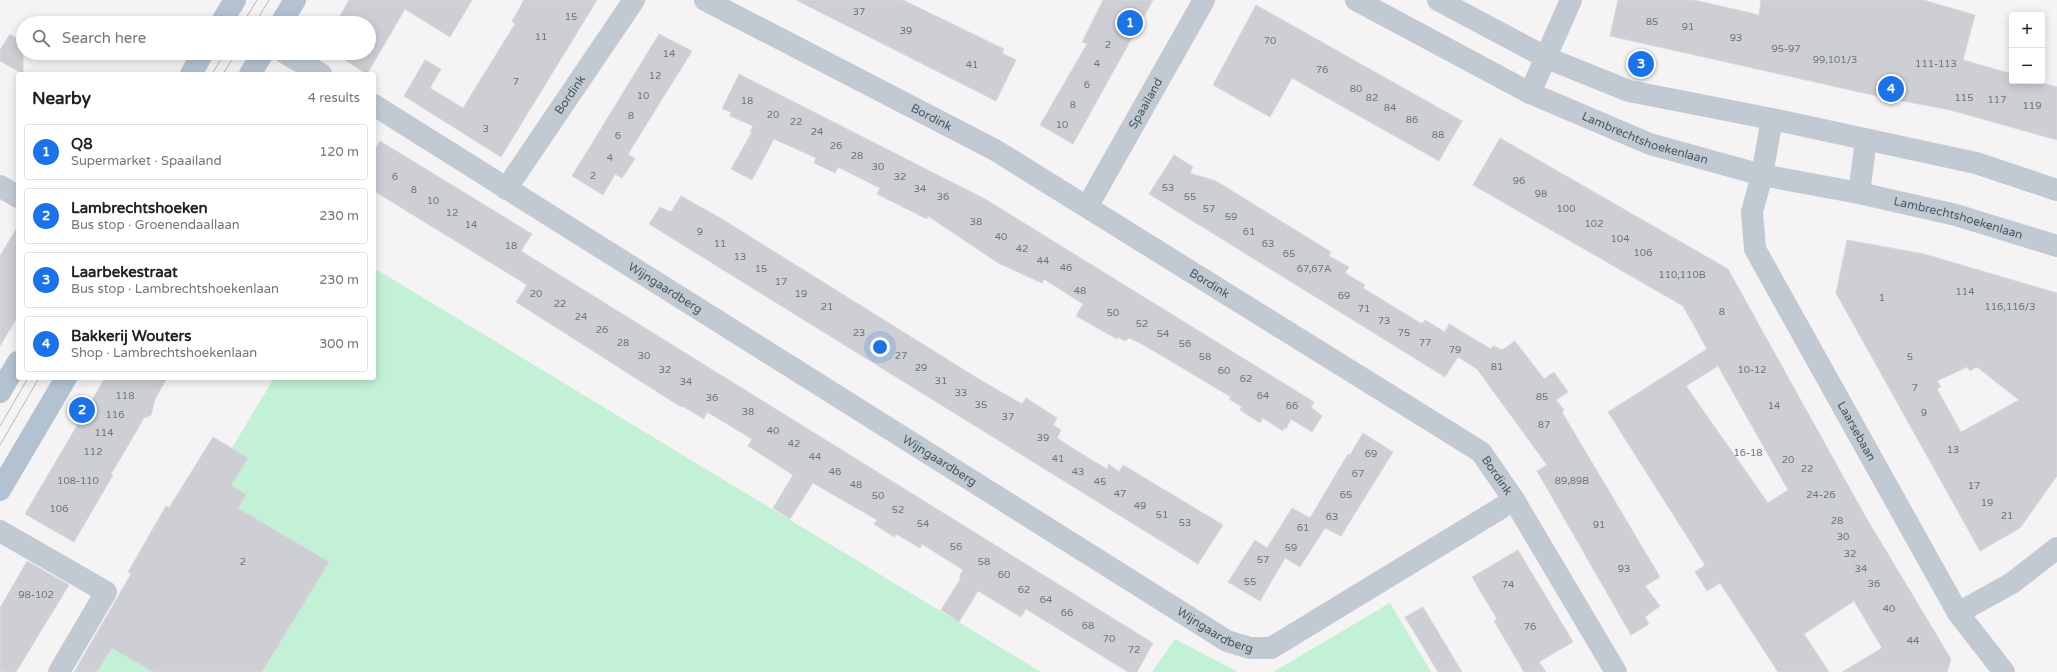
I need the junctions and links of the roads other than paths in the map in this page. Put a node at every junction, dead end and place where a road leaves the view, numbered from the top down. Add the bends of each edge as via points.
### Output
1 (235, 0) edge
2 (295, 0) edge
3 (634, 0) edge
4 (705, 0) edge
5 (1204, 0) edge
6 (1356, 0) edge
7 (1438, 0) edge
8 (1571, 0) edge
9 (225, 16) edge
10 (285, 16) edge
11 (1547, 58) junction
12 (199, 60) edge
13 (259, 60) edge
14 (297, 60) edge
15 (192, 72) edge
16 (251, 72) edge
17 (318, 72) edge
18 (1530, 93) junction
19 (376, 106) edge
20 (1772, 119) junction
21 (1866, 140) junction
22 (1762, 175) junction
23 (0, 186) edge
24 (506, 189) junction
25 (2057, 190) edge
26 (1859, 193) junction
27 (16, 196) edge
28 (1086, 207) junction
29 (2057, 246) edge
30 (16, 365) edge
31 (65, 380) edge
32 (0, 392) edge
33 (0, 490) edge
34 (1514, 500) junction
35 (0, 532) edge
36 (2057, 548) edge
37 (1958, 612) junction
38 (59, 672) edge
39 (1616, 672) edge
40 (2004, 672) edge

1 - 9 main road
2 - 10 main road
3 - 24 street, Bordink
4 - 28 street, Bordink via 995,150
5 - 28 street, Spaailand
6 - 18 street, Lambrechtshoekenlaan
7 - 11 street
8 - 11 street
11 - 18 street
11 - 20 street via 1630,91
12 - 15 main road
13 - 16 main road
14 - 17 street
18 - 22 street, Lambrechtshoekenlaan via 1650,144
19 - 24 street, Wijngaardberg
20 - 21 street
20 - 22 street
21 - 25 street via 1976,163
21 - 26 street
22 - 26 street, Lambrechtshoekenlaan
22 - 37 street, Laarsebaan via 1752,212 1755,249
23 - 27 street
24 - 34 street, Wijngaardberg via 1226,641 1250,648 1272,648
26 - 29 street, Lambrechtshoekenlaan via 1956,215
28 - 34 street, Bordink via 1481,452
30 - 32 main road
31 - 33 main road
34 - 39 street, Bordink
35 - 38 street via 106,592
36 - 37 street via 2012,583
37 - 40 street, Laarsebaan

